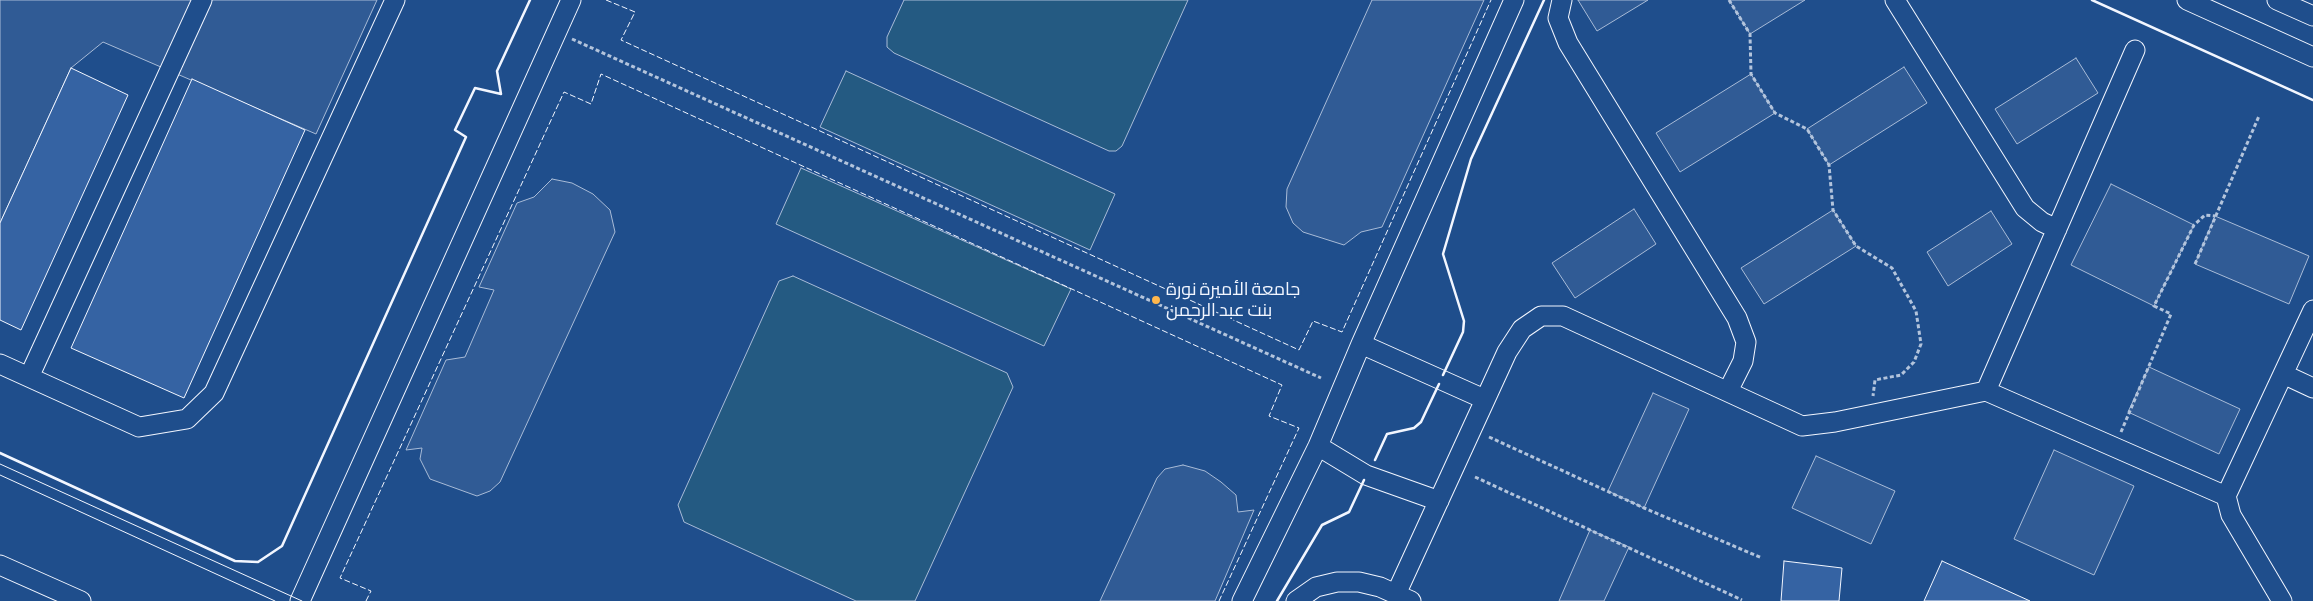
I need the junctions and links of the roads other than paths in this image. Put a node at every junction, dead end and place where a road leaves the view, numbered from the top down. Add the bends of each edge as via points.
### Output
1 (202, 0) edge
2 (395, 0) edge
3 (571, 0) edge
4 (1514, 0) edge
5 (1562, 0) edge
6 (1895, 0) edge
7 (2187, 0) edge
8 (2277, 0) edge
9 (2313, 16) edge
10 (2135, 50) dead end
11 (2313, 57) edge
12 (2057, 229) junction
13 (2313, 310) edge
14 (1361, 344) junction
15 (0, 364) edge
16 (2283, 374) junction
17 (29, 377) junction
18 (2313, 388) edge
19 (1986, 390) junction
20 (1728, 391) junction
21 (1484, 399) junction
22 (1318, 446) junction
23 (2226, 496) junction
24 (1439, 501) junction
25 (0, 565) edge
26 (1404, 597) edge
27 (81, 601) edge
28 (300, 601) edge
29 (1242, 601) edge
30 (1296, 601) edge
31 (2282, 601) edge

1 - 17 street
2 - 17 street via 214,392 187,419 139,427
3 - 28 street
4 - 14 street
5 - 20 street via 1558,18 1568,43 1737,318 1746,342 1743,361
6 - 12 street via 2025,208
7 - 11 street
8 - 9 street
10 - 12 street
12 - 19 street
13 - 16 street
14 - 21 street
14 - 22 street
15 - 17 street
16 - 18 street
16 - 23 street
19 - 20 street via 1802,426
19 - 23 street
20 - 21 street via 1563,316 1541,316 1522,329
21 - 24 street
22 - 24 street via 1372,466
22 - 29 street
23 - 31 street via 2231,515
24 - 26 street
25 - 27 street
26 - 30 street via 1359,582 1337,582 1316,587

